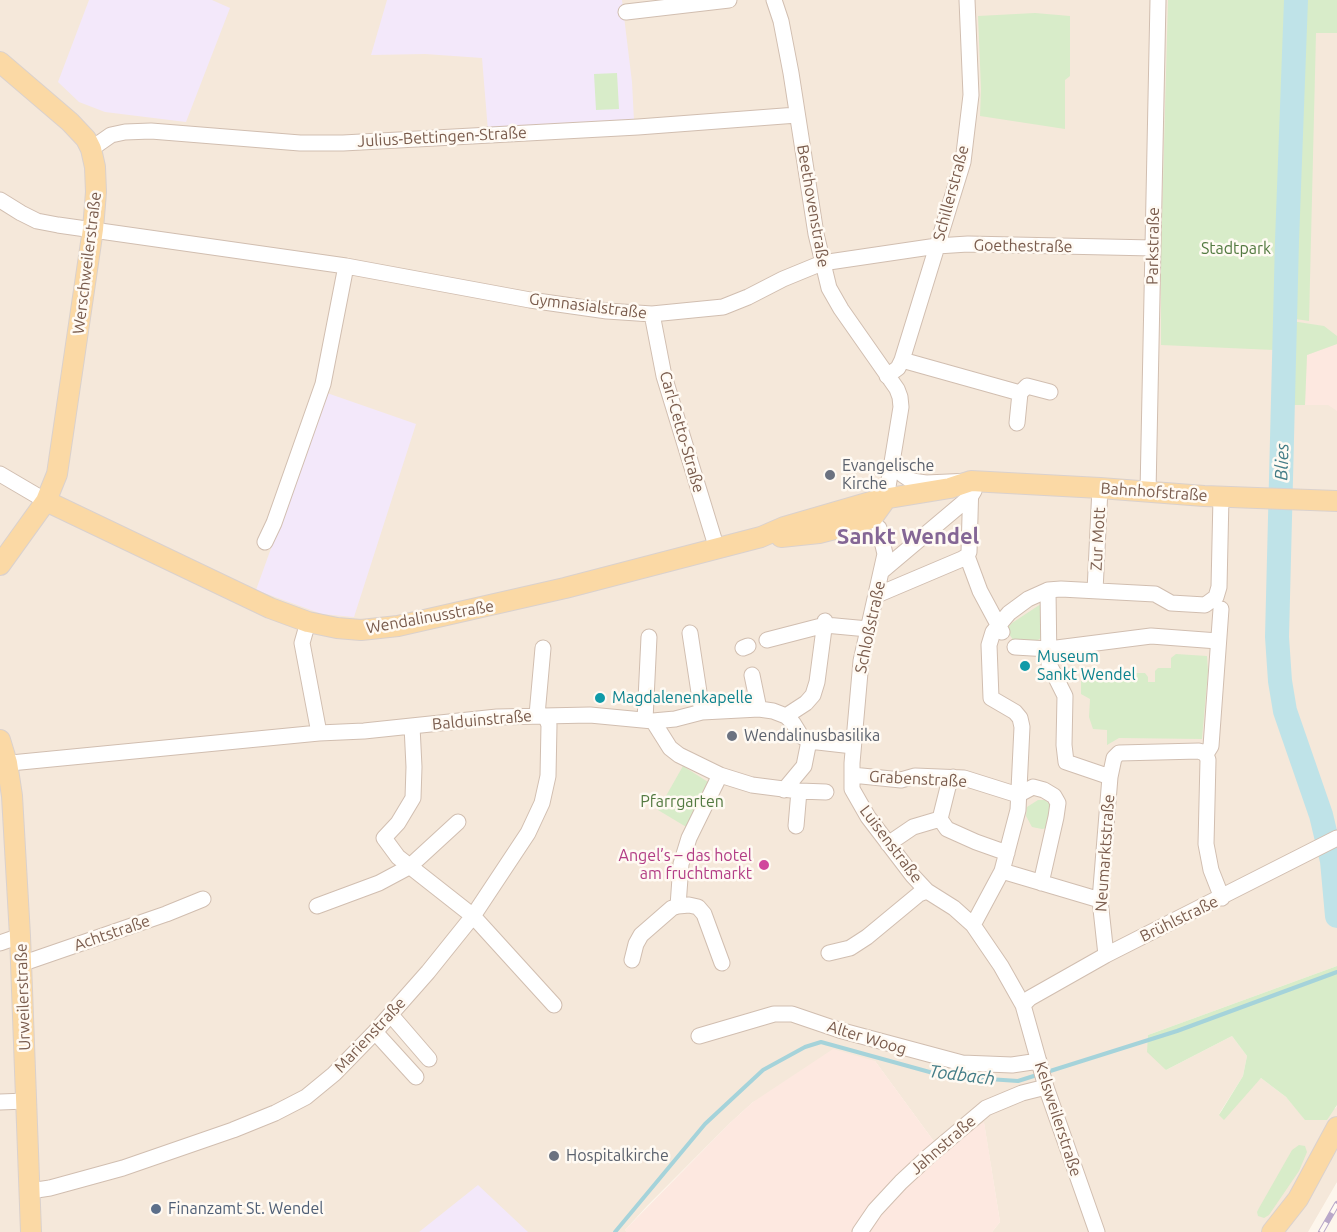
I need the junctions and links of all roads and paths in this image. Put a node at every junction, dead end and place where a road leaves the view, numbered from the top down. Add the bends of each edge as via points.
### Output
1 (729, 0) edge
2 (774, 0) edge
3 (967, 0) edge
4 (1158, 0) edge
5 (626, 12) dead end
6 (0, 62) edge
7 (797, 115) junction
8 (91, 148) junction
9 (0, 200) edge
10 (93, 229) junction
11 (937, 246) junction
12 (1153, 248) junction
13 (822, 263) junction
14 (346, 266) junction
15 (652, 314) junction
16 (902, 360) junction
17 (888, 376) junction
18 (1050, 392) dead end
19 (1020, 393) junction
20 (1017, 423) dead end
21 (893, 463) junction
22 (2, 479) edge
23 (974, 486) junction
24 (1100, 488) junction
25 (1149, 492) junction
26 (1221, 497) junction
27 (886, 499) junction
28 (46, 501) junction
29 (1337, 501) edge
30 (879, 528) dead end
31 (265, 542) dead end
32 (717, 549) junction
33 (967, 556) junction
34 (0, 565) edge
35 (882, 571) junction
36 (1048, 590) junction
37 (1095, 591) junction
38 (877, 595) junction
39 (1221, 609) dead end
40 (308, 622) junction
41 (825, 623) junction
42 (868, 629) junction
43 (1000, 629) junction
44 (690, 633) dead end
45 (649, 637) dead end
46 (767, 640) dead end
47 (1218, 641) junction
48 (1015, 647) dead end
49 (543, 648) dead end
50 (1049, 649) junction
51 (752, 675) dead end
52 (759, 709) junction
53 (702, 712) junction
54 (539, 715) junction
55 (786, 716) junction
56 (649, 721) junction
57 (412, 726) junction
58 (319, 734) junction
59 (0, 740) edge
60 (809, 741) junction
61 (853, 746) junction
62 (1206, 754) junction
63 (4, 763) edge
64 (720, 775) junction
65 (953, 777) junction
66 (1110, 777) junction
67 (850, 780) junction
68 (792, 790) junction
69 (826, 792) dead end
70 (1018, 795) junction
71 (940, 819) junction
72 (458, 822) dead end
73 (796, 826) dead end
74 (1336, 838) edge
75 (888, 844) junction
76 (1007, 853) junction
77 (409, 867) junction
78 (1010, 873) junction
79 (1041, 883) junction
80 (927, 891) junction
81 (1222, 898) junction
82 (203, 899) dead end
83 (1100, 900) junction
84 (317, 906) dead end
85 (678, 906) junction
86 (473, 916) junction
87 (973, 925) junction
88 (20, 936) junction
89 (0, 943) edge
90 (829, 953) dead end
91 (1106, 955) junction
92 (633, 960) dead end
93 (722, 963) dead end
94 (21, 964) junction
95 (554, 1005) dead end
96 (1023, 1005) junction
97 (391, 1015) junction
98 (375, 1032) junction
99 (699, 1036) dead end
100 (429, 1059) dead end
101 (1042, 1074) junction
102 (416, 1077) dead end
103 (26, 1101) junction
104 (0, 1102) edge
105 (1337, 1127) edge
106 (30, 1191) junction
107 (31, 1232) edge
108 (860, 1232) edge
109 (1097, 1232) edge
110 (1272, 1232) edge

1 - 5 street
2 - 7 street, Beethovenstraße
3 - 11 street, Schillerstraße via 969,123 963,162
4 - 12 street, Parkstraße
6 - 8 main road, Werschweilerstraße via 70,122
7 - 8 street, Julius-Bettingen-Straße via 343,143 125,132 111,135
7 - 13 street, Beethovenstraße
8 - 10 main road, Werschweilerstraße via 96,192
9 - 10 street, Gymnasialstraße via 37,221
10 - 14 street, Gymnasialstraße
10 - 28 main road, Werschweilerstraße via 57,474
11 - 12 street, Goethestraße
11 - 13 street, Goethestraße
11 - 16 street, Schillerstraße
12 - 25 street, Parkstraße
13 - 15 street, Gymnasialstraße via 723,307
13 - 17 street, Beethovenstraße via 829,288 841,309
14 - 15 street, Gymnasialstraße via 530,300
14 - 31 street via 323,384
15 - 32 street, Carl-Cetto-Straße via 664,376
16 - 17 street, Schillerstraße
16 - 19 street
17 - 21 street, Beethovenstraße via 897,389 901,407
18 - 19 street via 1027,386
19 - 20 street
21 - 23 street, Bahnhofstraße via 912,481
21 - 27 street, Beethovenstraße
22 - 28 street
23 - 24 main road, Bahnhofstraße
23 - 27 main road, Bahnhofstraße
23 - 33 street
23 - 35 street
24 - 25 main road, Bahnhofstraße
24 - 37 street, Zur Mott
25 - 26 main road, Bahnhofstraße
26 - 29 main road, Bahnhofstraße
26 - 37 street via 1216,597 1205,604 1171,603 1155,594
27 - 32 main road, Wendalinusstraße via 873,517 862,522 819,533 761,537
28 - 34 main road, Werschweilerstraße
28 - 40 main road, Wendalinusstraße via 246,597
30 - 35 street, Schloßstraße via 885,554
32 - 40 main road, Wendalinusstraße via 398,626 361,630
33 - 38 street
33 - 43 street
35 - 38 street, Schloßstraße
36 - 37 street
36 - 43 street via 1009,613
36 - 50 street
38 - 42 street, Schloßstraße
39 - 47 street
40 - 58 street via 302,643
41 - 42 street
41 - 46 street
41 - 55 street via 813,695
42 - 61 street, Schloßstraße via 861,661 861,714
43 - 70 street via 989,639 991,698 1008,706 1020,718
44 - 53 street
45 - 56 street
47 - 50 street via 1151,636
47 - 62 street via 1211,746
48 - 50 street
49 - 54 street
50 - 66 street via 1049,664 1065,696 1066,762
51 - 52 street
52 - 53 street, Balduinstraße
52 - 55 street, Balduinstraße
53 - 56 street, Balduinstraße
54 - 56 street, Balduinstraße
54 - 57 street, Balduinstraße
54 - 86 street, Marienstraße via 549,725 550,747 547,782 536,819
55 - 60 street
56 - 64 street via 670,748
57 - 58 street, Balduinstraße
57 - 77 street via 413,798 384,838
58 - 63 street, Balduinstraße
59 - 63 main road, Urweilerstraße
60 - 61 street
60 - 68 street via 804,766
61 - 67 street, Schloßstraße
62 - 66 street, Neumarktstraße via 1119,753
62 - 81 street via 1206,844
63 - 88 main road, Urweilerstraße via 12,796
64 - 68 street via 752,785
64 - 85 street via 683,856
65 - 67 street, Grabenstraße
65 - 70 street, Grabenstraße
65 - 71 street
66 - 83 street, Neumarktstraße
67 - 75 street, Luisenstraße
68 - 69 street
68 - 73 street
70 - 76 street
70 - 79 street, Grabenstraße via 1033,788 1044,790 1058,804
71 - 75 street via 913,827
71 - 76 street via 947,829
72 - 77 street
74 - 81 street, Brühlstraße
75 - 80 street, Luisenstraße
76 - 78 street
77 - 84 street via 379,883
77 - 86 street
78 - 79 street
78 - 87 street
79 - 83 street
80 - 87 street, Luisenstraße
80 - 90 street via 850,948
81 - 91 street, Brühlstraße
82 - 94 street, Achtstraße
83 - 91 street, Neumarktstraße
85 - 92 street via 642,935
85 - 93 street via 698,907 704,914
86 - 95 street
86 - 97 street, Marienstraße
87 - 96 street, Luisenstraße
88 - 89 street
88 - 94 main road, Urweilerstraße
91 - 96 street, Brühlstraße
94 - 103 main road, Urweilerstraße
96 - 101 street, Kelsweilerstraße
97 - 98 street, Marienstraße
97 - 100 street
98 - 102 street
98 - 106 street, Marienstraße via 334,1074 275,1113 123,1168
99 - 101 street, Alter Woog via 740,1022 792,1014 962,1064
101 - 108 street, Jahnstraße via 1022,1093 986,1108 929,1156 875,1210
101 - 109 street, Kelsweilerstraße
103 - 104 street
103 - 106 main road, Urweilerstraße
105 - 110 main road via 1299,1199
106 - 107 main road, Urweilerstraße

